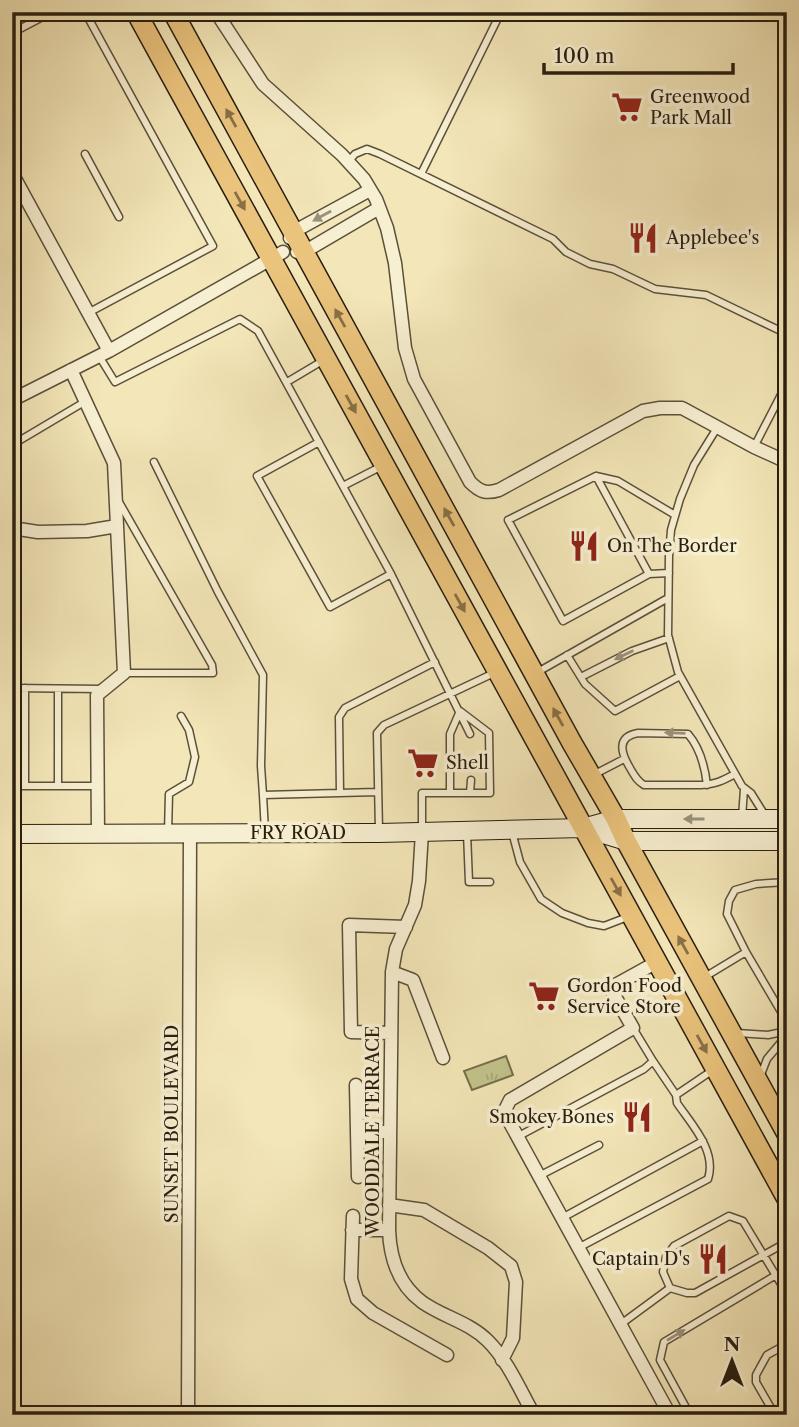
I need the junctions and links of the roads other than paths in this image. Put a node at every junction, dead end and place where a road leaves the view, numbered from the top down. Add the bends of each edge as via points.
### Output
1 (52, 12) edge
2 (85, 12) edge
3 (136, 12) edge
4 (173, 12) edge
5 (216, 12) edge
6 (501, 12) edge
7 (12, 33) edge
8 (85, 154) dead end
9 (348, 162) junction
10 (12, 173) edge
11 (421, 174) junction
12 (370, 190) junction
13 (379, 208) junction
14 (119, 217) dead end
15 (293, 232) junction
16 (304, 252) junction
17 (277, 255) junction
18 (88, 313) junction
19 (787, 334) edge
20 (104, 353) junction
21 (326, 358) junction
22 (71, 370) junction
23 (287, 382) junction
24 (787, 383) edge
25 (12, 400) edge
26 (86, 401) junction
27 (718, 426) junction
28 (319, 442) junction
29 (12, 444) edge
30 (754, 447) junction
31 (787, 462) edge
32 (154, 463) dead end
33 (384, 464) junction
34 (596, 476) junction
35 (343, 486) junction
36 (116, 497) junction
37 (675, 515) junction
38 (117, 526) junction
39 (12, 528) edge
40 (668, 573) junction
41 (391, 574) junction
42 (649, 574) junction
43 (668, 598) junction
44 (669, 638) junction
45 (567, 655) junction
46 (435, 662) junction
47 (498, 671) junction
48 (124, 673) junction
49 (534, 674) junction
50 (680, 676) junction
51 (581, 677) junction
52 (12, 688) edge
53 (25, 688) junction
54 (58, 689) junction
55 (106, 689) junction
56 (451, 693) junction
57 (460, 711) junction
58 (181, 716) dead end
59 (470, 734) dead end
60 (624, 759) junction
61 (734, 774) junction
62 (591, 777) junction
63 (471, 780) dead end
64 (708, 785) junction
65 (12, 786) edge
66 (25, 786) junction
67 (58, 786) junction
68 (98, 786) junction
69 (744, 789) junction
70 (377, 792) junction
71 (340, 793) junction
72 (450, 793) junction
73 (470, 793) junction
74 (263, 795) junction
75 (742, 818) junction
76 (616, 819) junction
77 (768, 819) junction
78 (787, 819) edge
79 (583, 828) junction
80 (512, 830) junction
81 (467, 831) junction
82 (190, 832) junction
83 (265, 832) junction
84 (422, 832) junction
85 (379, 833) junction
86 (12, 834) edge
87 (167, 834) junction
88 (98, 835) junction
89 (626, 841) junction
90 (787, 841) edge
91 (490, 882) dead end
92 (787, 883) edge
93 (631, 915) junction
94 (406, 927) junction
95 (746, 952) junction
96 (657, 962) junction
97 (392, 972) junction
98 (702, 979) junction
99 (787, 1022) edge
100 (633, 1028) junction
101 (391, 1032) junction
102 (731, 1032) junction
103 (787, 1033) edge
104 (443, 1058) dead end
105 (653, 1061) junction
106 (715, 1068) junction
107 (758, 1082) junction
108 (356, 1085) dead end
109 (676, 1095) junction
110 (357, 1132) junction
111 (390, 1132) junction
112 (787, 1134) edge
113 (517, 1138) junction
114 (703, 1141) junction
115 (599, 1145) dead end
116 (539, 1176) junction
117 (358, 1177) dead end
118 (787, 1199) edge
119 (389, 1205) junction
120 (352, 1216) dead end
121 (562, 1218) junction
122 (352, 1230) junction
123 (389, 1230) junction
124 (787, 1242) edge
125 (578, 1248) junction
126 (764, 1255) junction
127 (776, 1275) junction
128 (670, 1288) junction
129 (787, 1294) edge
130 (621, 1324) junction
131 (787, 1344) edge
132 (447, 1354) dead end
133 (502, 1360) junction
134 (188, 1415) edge
135 (534, 1415) edge
136 (670, 1415) edge
137 (690, 1415) edge
138 (775, 1415) edge

1 - 7 lane
2 - 18 lane via 213,246
3 -> 17 main road
15 -> 4 main road
5 - 9 street via 263,83
6 - 11 lane
8 - 14 lane
9 - 11 lane via 368,149
9 - 12 street
10 - 18 street
11 - 19 lane via 553,239 590,264 613,269 655,289 706,295
12 - 13 street
12 -> 15 street
13 - 16 street
13 - 27 street via 395,263 405,348 414,379 470,482 480,491 499,490 653,408 682,408
15 - 16 main road
15 - 17 street
16 - 17 street
49 -> 16 main road
17 - 20 street
17 - 21 main road
18 - 20 street
20 - 22 street
20 - 23 lane via 115,382 240,319 258,331
21 - 23 lane
21 -> 33 main road
22 - 25 street
22 - 26 street
23 - 28 lane
24 - 30 lane
26 - 29 lane
26 - 36 street via 114,463
27 - 30 street
27 - 37 lane via 694,465
28 - 35 lane
28 - 41 lane via 257,476 330,607
30 - 31 street
32 - 74 lane via 263,675
33 - 35 lane
33 -> 47 main road
34 - 37 lane via 618,481
34 - 42 lane
34 - 42 lane via 508,520 563,621
35 - 41 lane
36 - 38 street
36 - 48 lane via 213,673
37 - 40 lane
38 - 39 street via 38,533
38 - 48 street
40 - 42 lane
40 - 43 lane
41 - 46 lane
43 - 44 lane
43 - 45 lane
44 - 50 lane
44 -> 51 lane
45 - 49 lane
45 - 51 lane
46 - 56 lane
46 - 71 lane via 345,708 339,718
47 - 56 lane
47 - 79 main road
48 - 55 street
62 -> 49 main road
50 - 51 lane via 615,711
50 - 61 lane
52 - 53 lane
53 - 54 lane
53 - 66 lane
54 - 55 lane
54 - 67 lane
55 - 68 street via 97,695
56 - 57 lane
56 - 70 lane via 384,725 377,733
57 - 59 lane
57 - 72 lane via 450,734
57 - 73 lane via 489,733 490,793
58 - 87 lane via 195,757 189,782 169,794
60 - 62 lane
60 - 64 lane via 644,785
64 -> 60 lane via 705,767 688,734 631,734 622,744
61 - 64 lane
61 - 69 lane
62 - 76 main road
63 - 73 lane
65 - 66 lane
66 - 67 lane
67 - 68 lane
68 - 88 street
69 - 75 lane
69 - 77 lane
70 - 71 lane
70 - 85 lane
71 - 74 lane
72 - 73 lane
72 - 84 lane via 422,793
74 - 83 lane
75 -> 76 street, FRY ROAD
75 - 77 street, FRY ROAD
76 - 79 street, FRY ROAD
76 - 89 main road
77 - 78 street, FRY ROAD
79 - 80 street, FRY ROAD
79 - 89 street, FRY ROAD
79 -> 93 main road
80 - 81 street, FRY ROAD
80 - 93 lane via 520,862 541,899 562,913 604,926
81 - 84 street, FRY ROAD
81 - 91 lane via 469,882
82 - 83 street, FRY ROAD
82 - 87 street, FRY ROAD
82 - 134 street, SUNSET BOULEVARD
83 - 85 street, FRY ROAD
84 - 85 street, FRY ROAD
84 - 94 street, WOODDALE TERRACE via 415,905
86 - 88 street, FRY ROAD
87 - 88 street, FRY ROAD
89 - 90 street, FRY ROAD
98 -> 89 main road
92 - 95 lane via 756,884 736,891 729,901 727,914
93 - 96 main road
94 - 97 street, WOODDALE TERRACE
94 - 101 street via 349,925 351,1032
95 - 98 lane
95 - 99 lane
96 - 100 street via 610,988
96 -> 106 main road
97 - 101 street, WOODDALE TERRACE
97 - 104 street via 413,979
98 - 102 main road
100 - 105 lane
100 - 113 street via 510,1100 504,1112
101 - 111 street, WOODDALE TERRACE
102 - 103 lane
102 - 107 main road
103 - 107 lane via 767,1059
105 - 109 lane
105 - 113 lane
106 - 109 lane
106 - 118 main road
107 - 112 main road
108 - 110 street
109 - 114 lane
110 - 111 street
110 - 117 street
111 - 119 street, WOODDALE TERRACE
113 - 116 street
114 - 121 lane
114 - 125 lane via 712,1169 708,1179
115 - 116 lane
116 - 121 street
119 - 123 street, WOODDALE TERRACE
119 - 133 street via 424,1210 511,1266 516,1282 513,1338
120 - 122 street
121 - 125 street
122 - 123 street
122 - 132 street via 351,1279 357,1299 373,1313
123 - 133 street, WOODDALE TERRACE via 391,1255 402,1282 422,1302 488,1340
124 - 126 lane
125 - 130 street
126 - 127 lane
126 - 128 lane via 695,1293
126 - 128 lane via 743,1221 729,1216 674,1246 663,1272
127 - 129 lane
137 -> 127 lane via 660,1360 664,1342
128 - 130 lane
130 - 136 street
131 - 138 lane via 767,1355 756,1375
133 - 135 street, WOODDALE TERRACE

